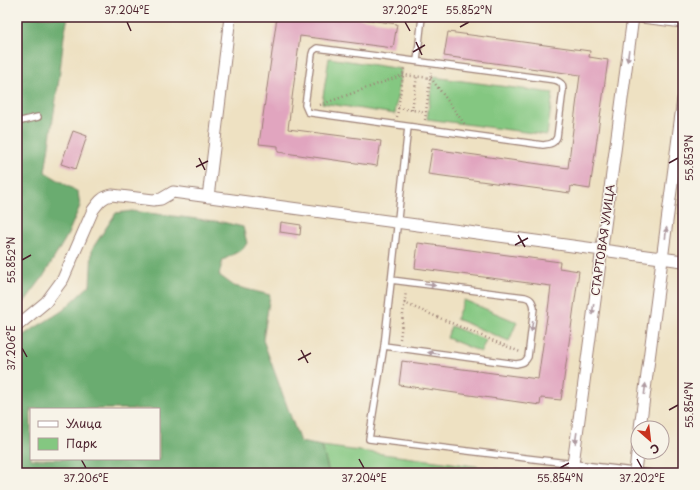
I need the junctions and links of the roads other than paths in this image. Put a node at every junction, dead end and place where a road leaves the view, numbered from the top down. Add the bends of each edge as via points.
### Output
1 (230, 17) edge
2 (422, 17) edge
3 (633, 17) edge
4 (642, 17) edge
5 (683, 22) edge
6 (417, 61) junction
7 (683, 99) edge
8 (38, 117) dead end
9 (17, 122) edge
10 (408, 126) junction
11 (208, 197) junction
12 (398, 222) junction
13 (602, 250) junction
14 (662, 258) junction
15 (683, 261) edge
16 (392, 280) junction
17 (17, 326) edge
18 (384, 346) junction
19 (641, 420) edge
20 (636, 460) edge
21 (572, 464) junction
22 (635, 471) junction
23 (650, 473) edge

1 - 11 street
2 - 6 lane
3 -> 13 street, СТАРТОВАЯ УЛИЦА
4 - 5 street
6 - 10 lane via 317,48 312,54 306,110 312,113
6 - 10 lane via 560,82 563,90 557,137 550,144 543,145
14 -> 7 street
8 - 9 lane
10 - 12 lane
11 - 12 street
11 - 17 street via 173,192 161,199 153,200 112,195 100,200 93,210 63,279 46,302
12 - 13 street
12 - 16 lane
13 - 14 street
13 -> 21 street, СТАРТОВАЯ УЛИЦА
14 - 15 street
19 -> 14 street
16 - 18 lane
16 -> 18 lane via 525,297 531,299 534,308 528,355 522,364
18 - 21 lane via 369,439
20 - 22 street
21 - 22 lane
22 - 23 lane

